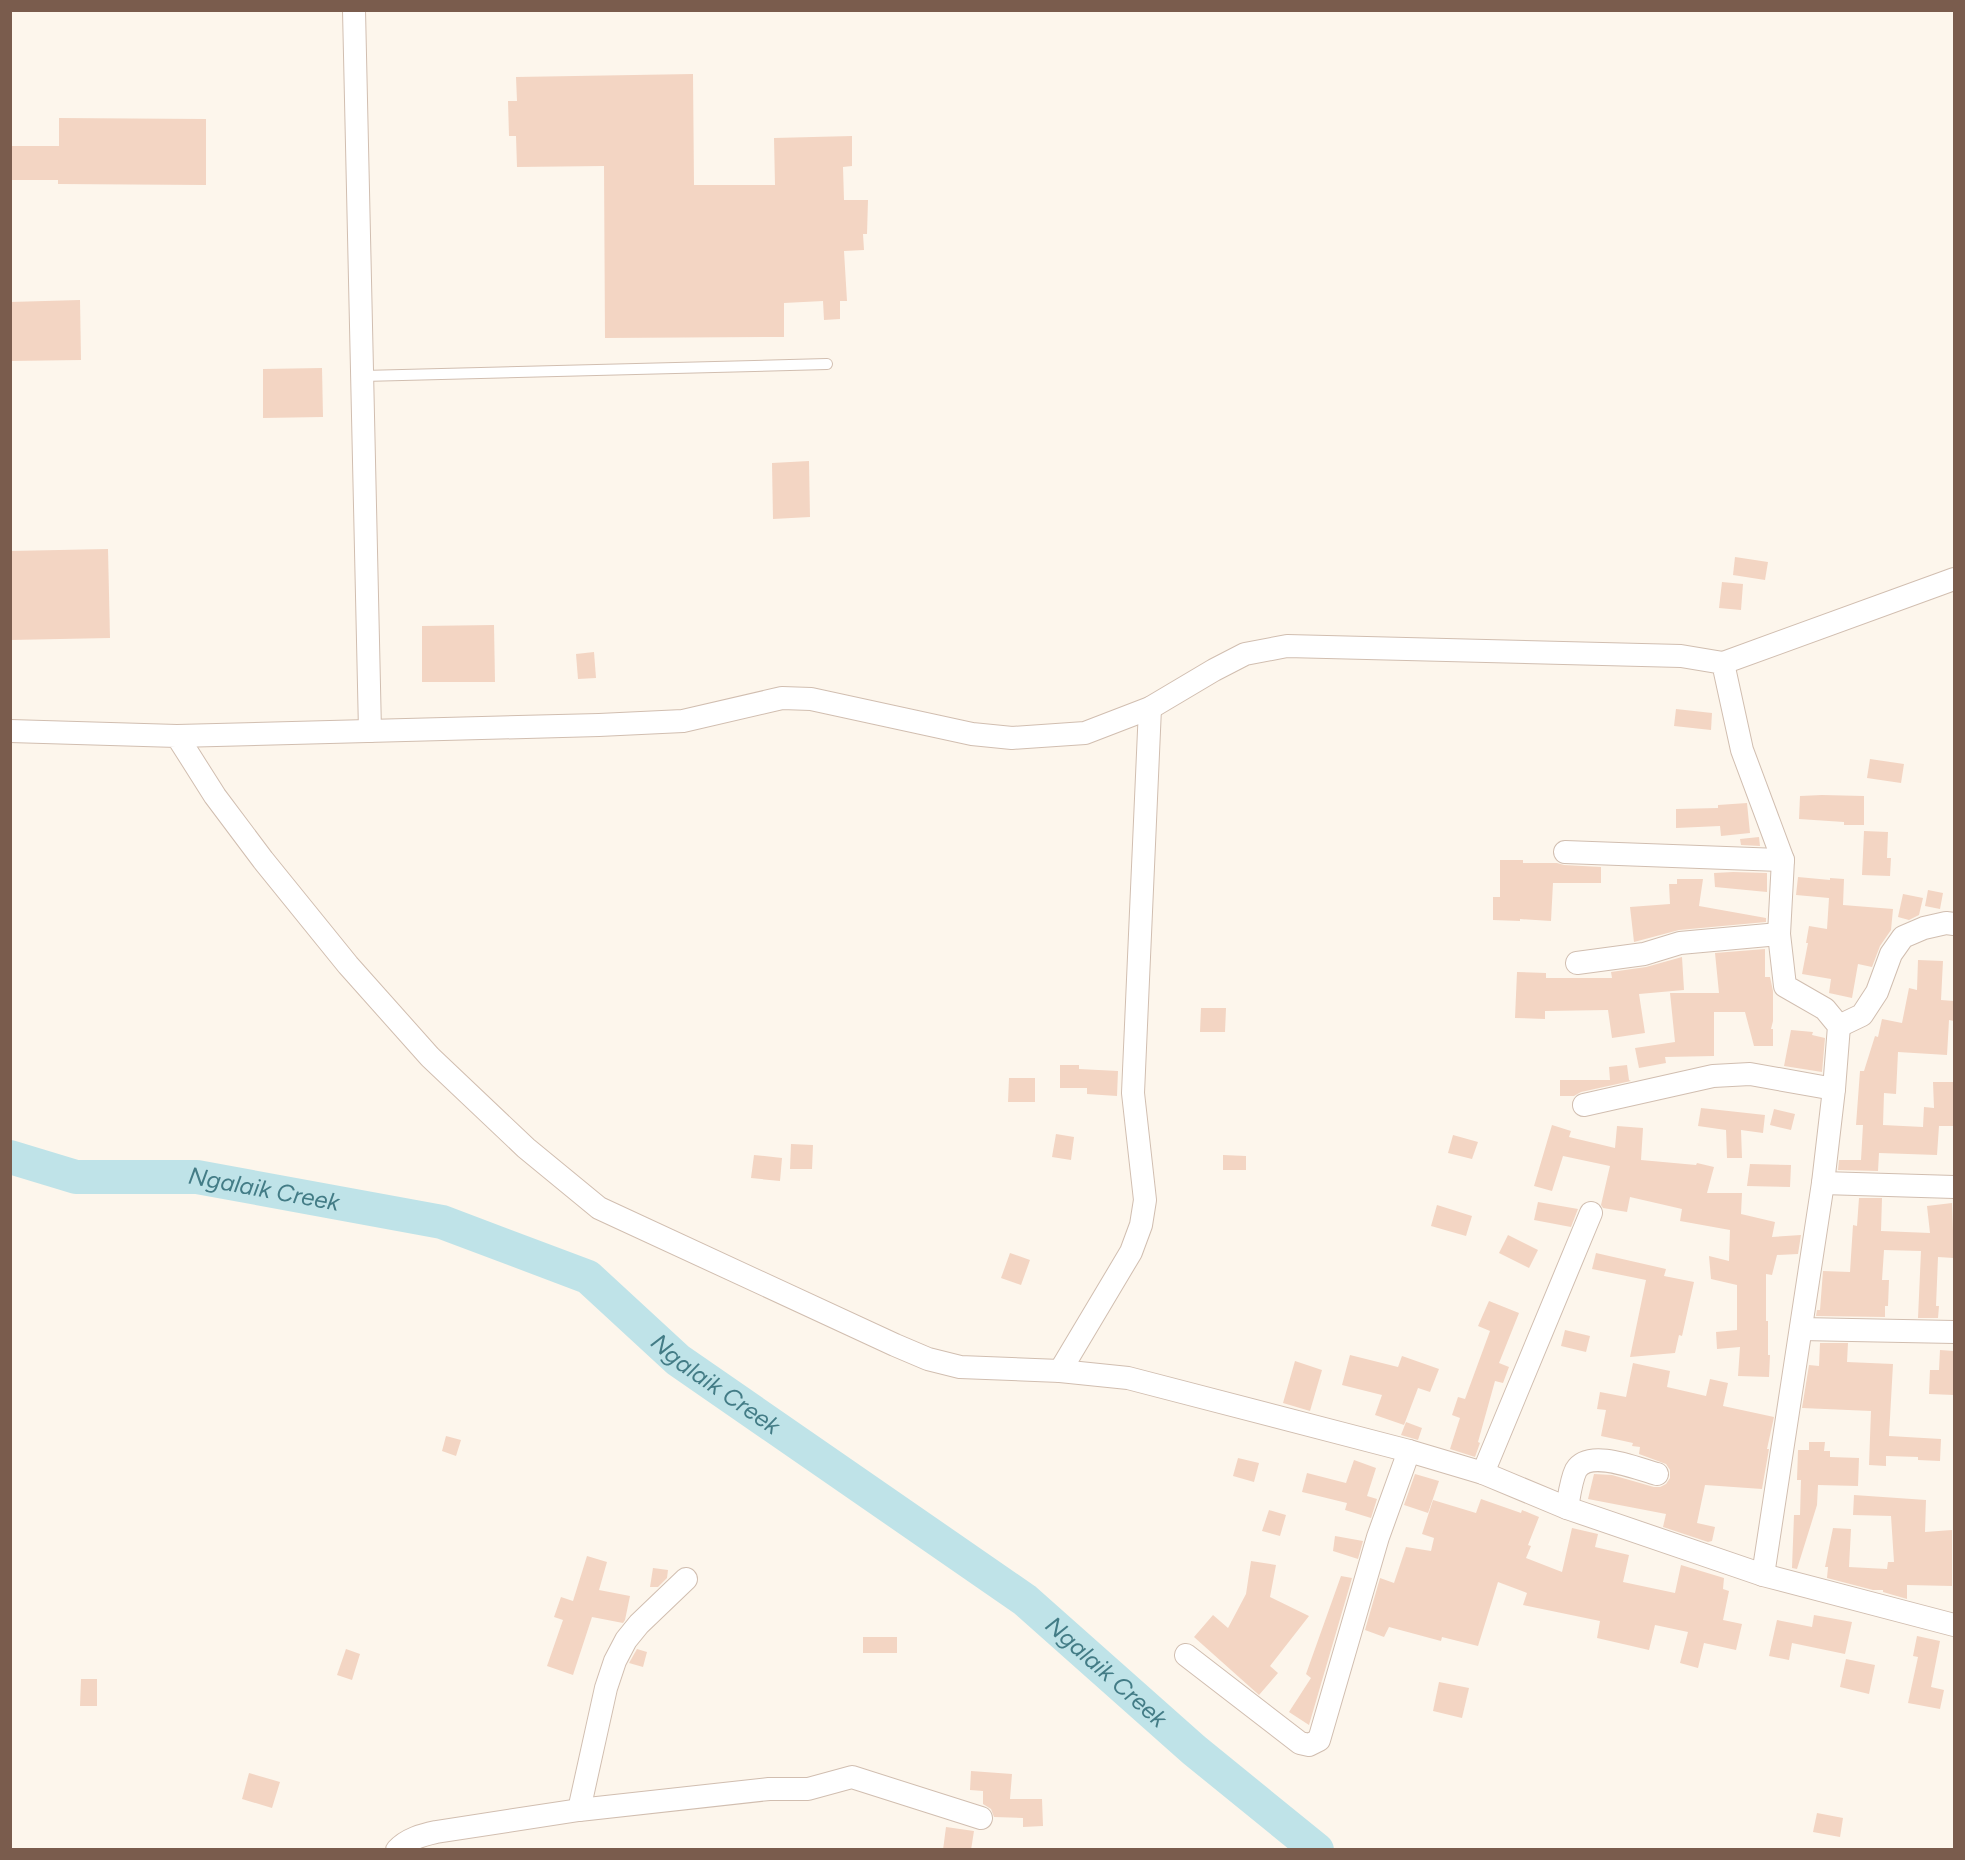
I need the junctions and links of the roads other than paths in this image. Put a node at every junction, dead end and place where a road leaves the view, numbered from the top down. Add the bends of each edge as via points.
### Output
1 (354, 10) edge
2 (827, 364) dead end
3 (363, 376) junction
4 (1954, 579) edge
5 (1723, 663) junction
6 (1149, 708) junction
7 (370, 730) junction
8 (10, 731) edge
9 (177, 736) junction
10 (1565, 852) dead end
11 (1783, 860) junction
12 (1954, 924) edge
13 (1779, 934) junction
14 (1577, 963) dead end
15 (1839, 1026) junction
16 (1834, 1089) junction
17 (1584, 1105) dead end
18 (1823, 1183) junction
19 (1954, 1187) edge
20 (1591, 1213) dead end
21 (1801, 1329) junction
22 (1954, 1332) edge
23 (1060, 1371) junction
24 (1409, 1451) junction
25 (1483, 1473) junction
26 (1657, 1474) dead end
27 (1567, 1508) junction
28 (1763, 1575) junction
29 (686, 1579) dead end
30 (1954, 1624) edge
31 (1186, 1655) dead end
32 (579, 1810) junction
33 (981, 1818) dead end
34 (397, 1850) edge

1 - 3 street
2 - 3 lane
3 - 7 street
4 - 5 street
5 - 6 street via 1681,656 1287,646 1245,654
5 - 11 street via 1742,750
6 - 7 street via 1085,734 1011,738 972,734 810,699 782,698 683,721
6 - 23 street via 1133,1093 1145,1200 1131,1252
7 - 9 street
8 - 9 street
9 - 23 street via 263,860 430,1057 526,1148 599,1208 928,1359 960,1367
10 - 11 street
11 - 13 street
12 - 15 street via 1924,928 1902,937 1862,1015
13 - 14 street via 1680,943 1644,954
13 - 15 street via 1785,986 1825,1009
15 - 16 street
16 - 17 street via 1750,1074 1713,1076
16 - 18 street
18 - 19 street
18 - 21 street
20 - 25 street
21 - 22 street
21 - 28 street
23 - 24 street via 1128,1378
24 - 25 street
24 - 31 street via 1378,1537 1319,1740 1309,1745 1300,1743
25 - 27 street
26 - 27 street via 1600,1459 1586,1462 1576,1469
27 - 28 street
28 - 30 street
29 - 32 street via 639,1624 615,1660
32 - 33 street via 769,1789 808,1789 852,1777
32 - 34 street via 436,1832 417,1837

